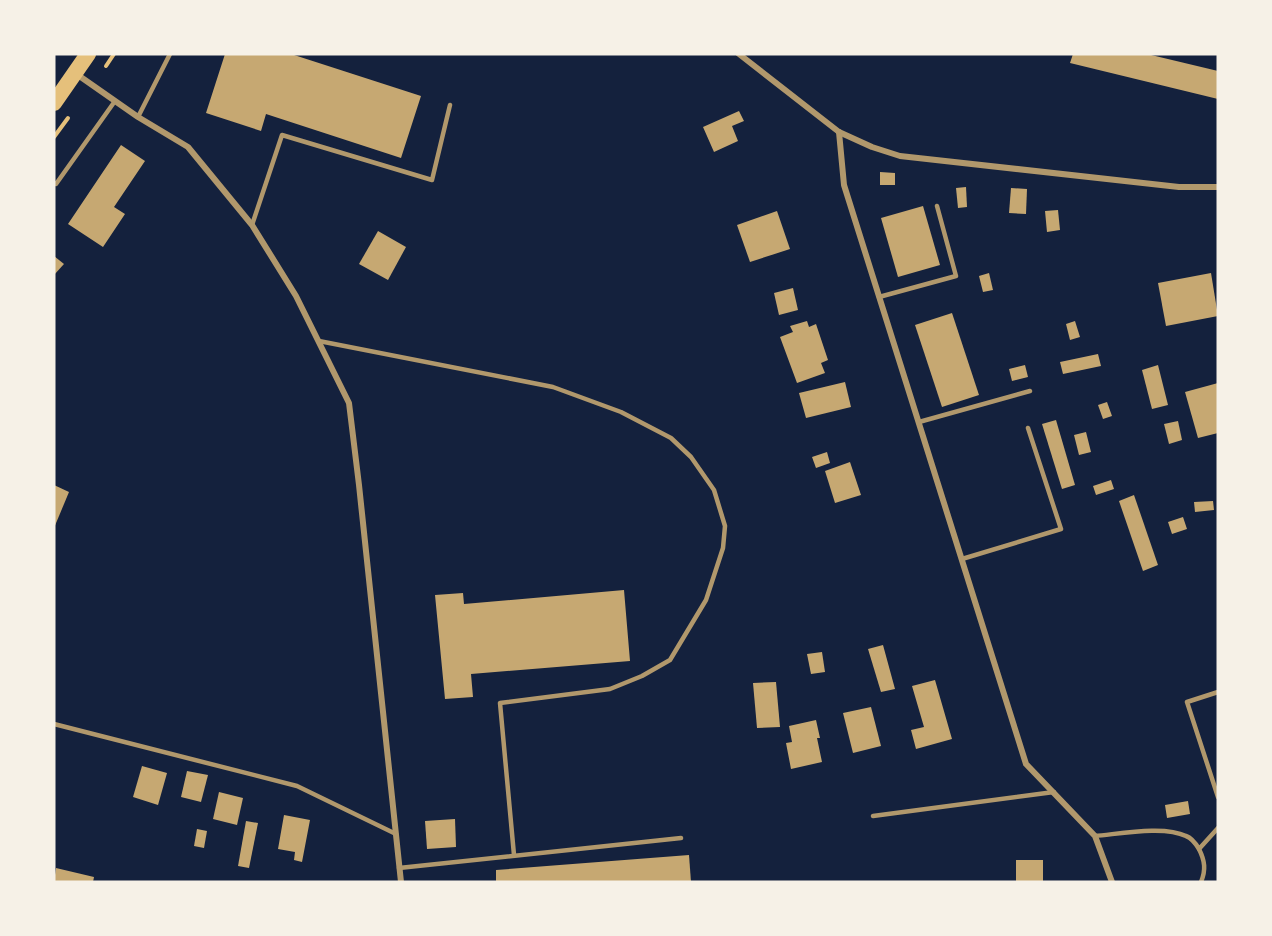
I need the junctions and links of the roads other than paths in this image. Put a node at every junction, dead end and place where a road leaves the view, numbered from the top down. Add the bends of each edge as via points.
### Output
1 (88, 54) edge
2 (170, 54) edge
3 (739, 54) edge
4 (75, 73) junction
5 (115, 101) junction
6 (54, 103) edge
7 (450, 105) dead end
8 (138, 117) junction
9 (839, 132) junction
10 (54, 183) edge
11 (1218, 187) edge
12 (937, 206) dead end
13 (252, 225) junction
14 (879, 297) junction
15 (319, 341) junction
16 (1030, 391) dead end
17 (919, 422) junction
18 (1028, 428) dead end
19 (962, 559) junction
20 (1218, 692) edge
21 (54, 724) edge
22 (1054, 792) junction
23 (1218, 797) edge
24 (873, 816) dead end
25 (1218, 828) edge
26 (396, 834) junction
27 (1095, 836) junction
28 (681, 838) dead end
29 (1199, 849) junction
30 (514, 855) junction
31 (399, 868) junction
32 (401, 882) edge
33 (1112, 882) edge
34 (1201, 882) edge

1 - 4 highway
2 - 8 lane
3 - 9 street
4 - 5 street
4 - 6 highway
5 - 8 street
5 - 10 lane
7 - 13 lane via 432,180 282,135
8 - 13 street via 188,147
9 - 11 street via 900,156 1179,187
9 - 14 street via 844,185
12 - 14 lane via 956,276
13 - 15 street
14 - 17 street
15 - 26 street via 349,403
15 - 30 lane via 552,387 621,412 671,438 691,457 714,490 725,526 723,548 706,600 670,660 610,689 500,703
16 - 17 lane
17 - 19 street
18 - 19 lane via 1061,529
19 - 22 street via 1026,764
20 - 23 lane via 1187,702
21 - 26 lane via 297,786
22 - 24 lane
22 - 27 street
25 - 29 lane
26 - 31 street
27 - 29 lane via 1163,831 1185,835
27 - 33 street
28 - 30 lane
29 - 34 lane via 1205,866
30 - 31 lane
31 - 32 street

